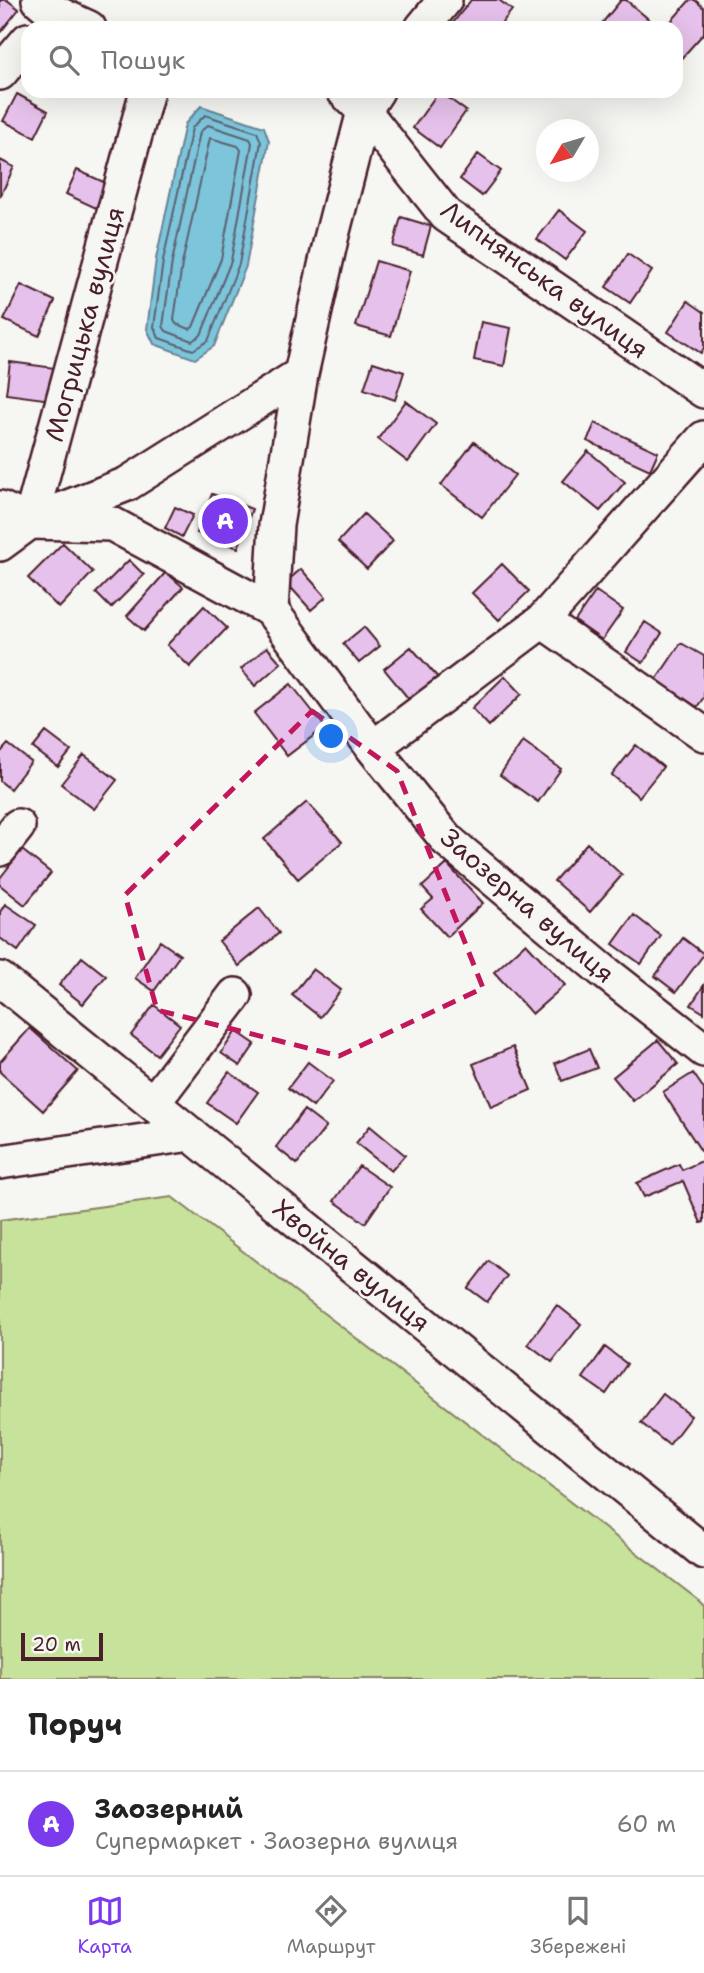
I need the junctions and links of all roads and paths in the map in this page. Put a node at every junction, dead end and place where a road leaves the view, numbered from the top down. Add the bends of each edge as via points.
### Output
1 (445, 0) edge
2 (43, 13) edge
3 (68, 21) edge
4 (428, 21) edge
5 (21, 48) edge
6 (0, 73) edge
7 (145, 98) edge
8 (362, 98) edge
9 (301, 374) junction
10 (704, 391) edge
11 (704, 438) edge
12 (0, 508) edge
13 (30, 522) junction
14 (0, 544) edge
15 (271, 610) junction
16 (542, 621) junction
17 (704, 734) edge
18 (373, 748) junction
19 (0, 979) edge
20 (235, 995) dead end
21 (704, 1050) edge
22 (153, 1103) junction
23 (191, 1134) junction
24 (0, 1162) edge
25 (704, 1552) edge

1 - 4 street
2 - 3 street
5 - 6 street
7 - 13 street, Могрицька вулиця
8 - 9 street
8 - 10 street, Липнянська вулиця via 446,215
9 - 13 street via 127,484
9 - 15 street via 276,525
11 - 16 street
12 - 13 street, Заозерна вулиця
13 - 14 street
13 - 15 street, Заозерна вулиця via 112,524
15 - 18 street, Заозерна вулиця
16 - 17 street
16 - 18 street
18 - 21 street, Заозерна вулиця via 447,840
19 - 22 street, Хвойна вулиця
20 - 22 street
22 - 23 street, Хвойна вулиця
23 - 24 street
23 - 25 street, Хвойна вулиця

